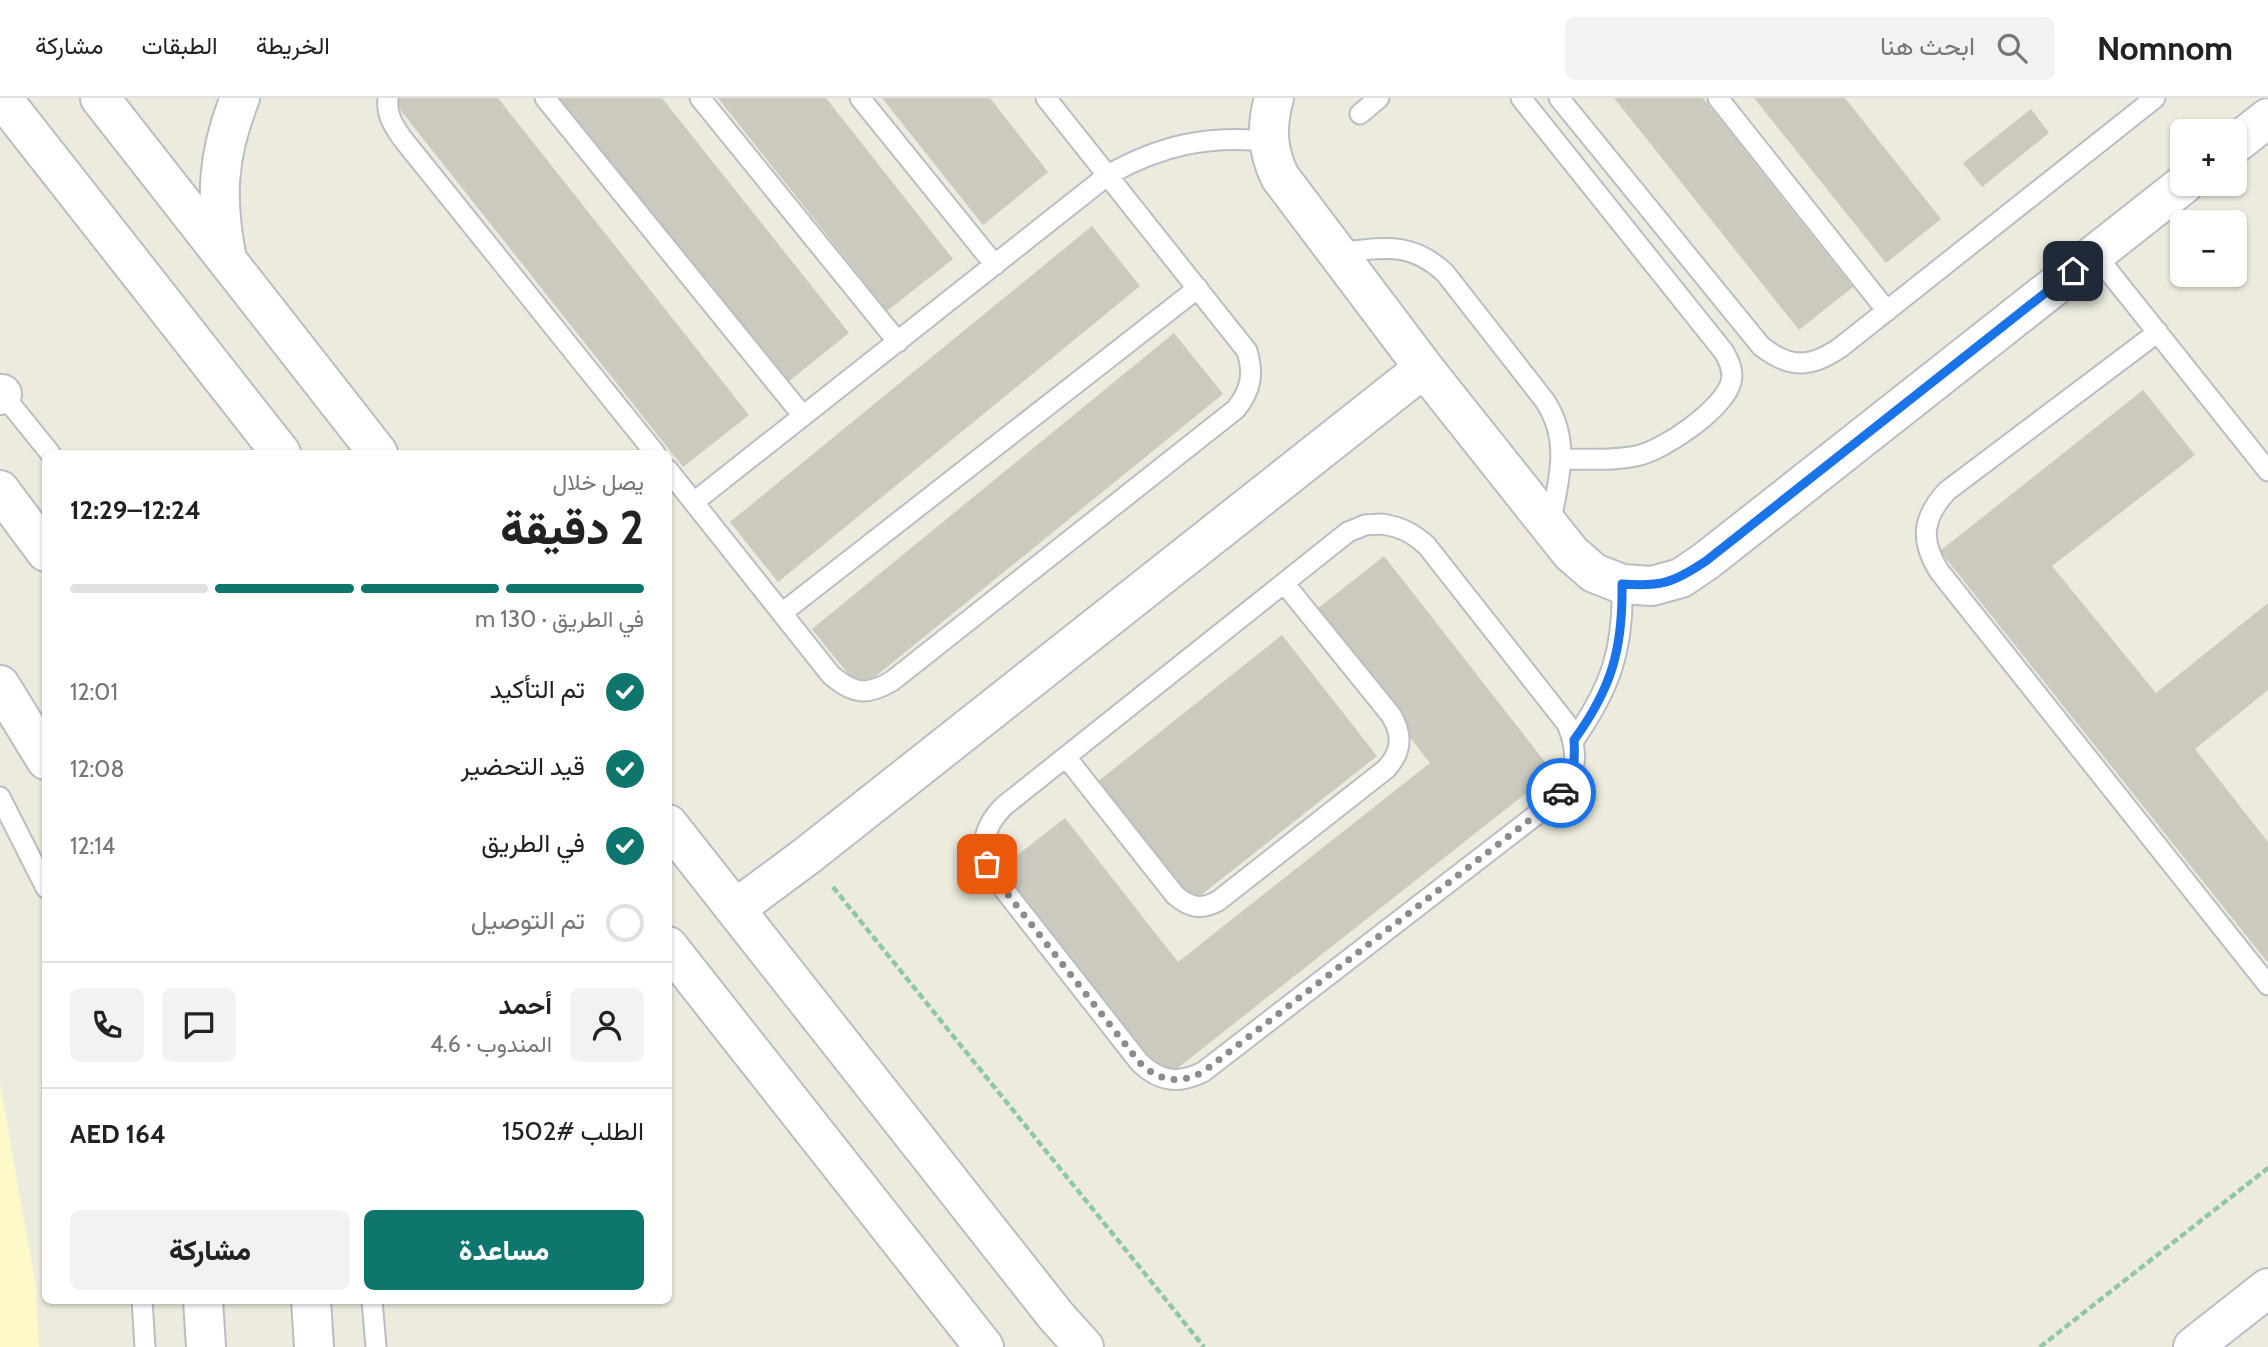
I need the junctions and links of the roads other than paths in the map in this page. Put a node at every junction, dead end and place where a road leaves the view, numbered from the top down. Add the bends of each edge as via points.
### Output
1 (2, 98) edge
2 (100, 98) edge
3 (240, 98) edge
4 (388, 98) edge
5 (545, 98) edge
6 (701, 98) edge
7 (860, 98) edge
8 (1046, 98) edge
9 (1274, 98) edge
10 (1379, 98) edge
11 (1521, 98) edge
12 (1559, 98) edge
13 (1718, 98) edge
14 (2155, 98) edge
15 (1360, 114) dead end
16 (2268, 118) edge
17 (2247, 135) edge
18 (1268, 141) junction
19 (1108, 176) junction
20 (2170, 195) edge
21 (1336, 253) junction
22 (2095, 254) junction
23 (228, 261) junction
24 (995, 265) junction
25 (1198, 288) junction
26 (1887, 310) junction
27 (2158, 332) junction
28 (898, 342) junction
29 (1424, 368) junction
30 (1, 393) edge
31 (803, 416) junction
32 (48, 450) edge
33 (279, 450) edge
34 (376, 450) edge
35 (653, 450) edge
36 (1561, 459) junction
37 (2268, 471) edge
38 (672, 475) edge
39 (0, 490) edge
40 (694, 502) junction
41 (1550, 527) junction
42 (42, 547) edge
43 (1284, 583) junction
44 (1622, 584) junction
45 (782, 613) junction
46 (0, 685) edge
47 (1574, 740) junction
48 (42, 753) edge
49 (1066, 757) junction
50 (0, 797) edge
51 (672, 829) edge
52 (42, 880) edge
53 (735, 909) junction
54 (672, 951) edge
55 (2268, 985) edge
56 (2268, 1288) edge
57 (142, 1304) edge
58 (203, 1304) edge
59 (311, 1304) edge
60 (372, 1304) edge
61 (145, 1347) edge
62 (206, 1347) edge
63 (314, 1347) edge
64 (376, 1347) edge
65 (984, 1347) edge
66 (1084, 1347) edge
67 (2193, 1347) edge

1 - 33 street
2 - 23 street
3 - 23 street via 230,122 218,191
4 - 35 lane via 392,124 402,138
5 - 31 lane
6 - 28 lane
7 - 24 lane
8 - 19 lane
9 - 18 street
10 - 15 lane
11 - 36 lane via 1724,352 1732,379 1719,403 1657,449 1622,458
12 - 26 lane via 1761,346 1775,357 1792,363 1827,357
13 - 26 lane
14 - 26 lane
16 - 17 street
18 - 19 lane via 1222,139 1185,144
18 - 21 street via 1280,177
19 - 24 lane
19 - 25 lane
20 - 22 street
21 - 29 street
21 - 36 lane via 1401,248 1433,261 1549,407 1559,428
22 - 27 lane
22 - 44 street via 1706,561 1681,578 1652,586
23 - 34 street
24 - 28 lane
25 - 45 lane
25 - 45 lane via 1247,351 1251,382 1241,403 892,681 877,690 860,692 844,686
27 - 37 lane
27 - 55 lane via 1947,491 1929,515 1927,544 1939,571
28 - 31 lane
29 - 41 street
29 - 53 street
30 - 32 lane
31 - 40 lane
36 - 41 lane
38 - 40 lane
39 - 42 street
40 - 45 lane
41 - 44 street via 1594,573
43 - 47 lane via 1348,531 1382,524 1414,534 1567,724
43 - 49 lane
43 - 49 lane via 1397,725 1399,749 1386,769 1218,901 1196,908 1175,895
44 - 47 lane via 1616,659 1606,688
46 - 48 street
47 - 49 lane via 1573,774 1553,802 1203,1072 1177,1081 1150,1073 1140,1063 987,864 985,840 993,818
50 - 52 lane
51 - 53 street
53 - 66 street
54 - 65 street
56 - 67 street
57 - 61 lane
58 - 62 street
59 - 63 street
60 - 64 lane

